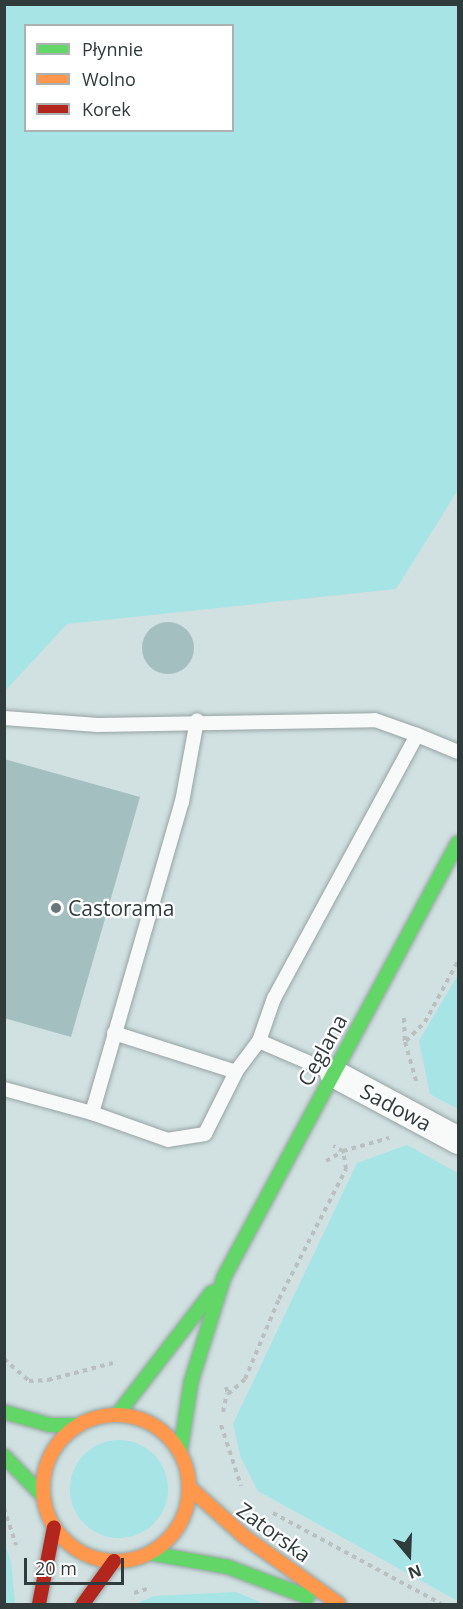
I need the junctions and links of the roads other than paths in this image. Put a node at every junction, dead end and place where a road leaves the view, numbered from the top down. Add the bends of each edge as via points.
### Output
1 (4, 718) edge
2 (197, 720) junction
3 (417, 735) junction
4 (459, 752) edge
5 (459, 843) edge
6 (114, 1033) junction
7 (259, 1041) junction
8 (236, 1072) junction
9 (333, 1073) junction
10 (4, 1089) edge
11 (92, 1113) junction
12 (459, 1140) edge
13 (224, 1277) junction
14 (4, 1412) edge
15 (117, 1415) junction
16 (80, 1425) junction
17 (180, 1453) junction
18 (4, 1456) edge
19 (189, 1487) junction
20 (43, 1496) junction
21 (54, 1527) junction
22 (149, 1553) junction
23 (114, 1561) junction
24 (39, 1605) edge
25 (83, 1605) edge
26 (327, 1605) edge
27 (339, 1605) edge

1 - 2 lane via 98,724
2 - 3 lane via 375,720
2 - 6 lane via 182,802
3 - 4 lane
3 - 7 lane via 274,998
5 - 9 main road, Ceglana
6 - 8 lane
6 - 11 lane
7 - 8 lane
7 - 9 lane
8 - 11 lane via 205,1134 168,1140
9 - 12 street, Sadowa
9 - 13 main road, Ceglana
10 - 11 lane
13 - 15 main road, Ceglana
13 - 17 main road, Ceglana via 190,1382
14 - 16 main road via 50,1425
15 - 16 main road
15 - 17 main road via 154,1426
16 - 20 main road via 63,1438 51,1455 44,1475
17 - 19 main road
18 - 20 main road
19 - 22 main road via 187,1507 178,1526
19 - 27 main road, Zatorska via 244,1538
20 - 21 main road
21 - 23 main road via 69,1545 90,1557
21 - 24 main road
22 - 23 main road
22 - 26 main road, Zatorska via 228,1567
23 - 25 main road

